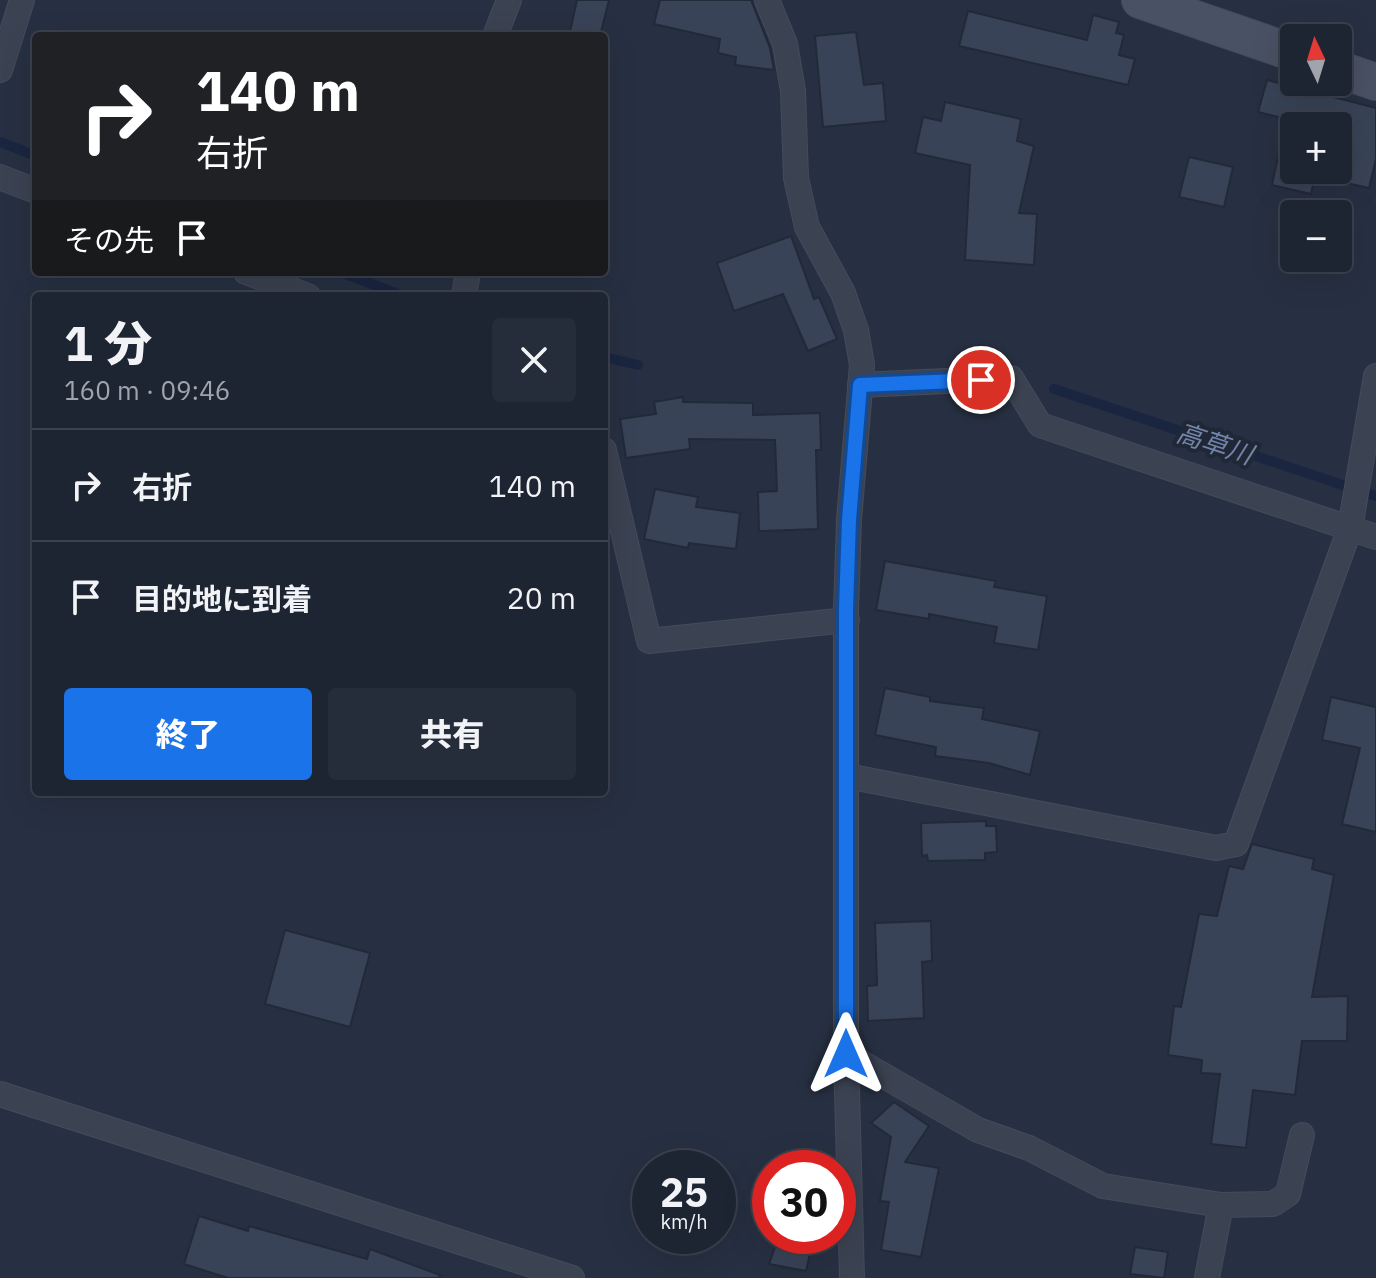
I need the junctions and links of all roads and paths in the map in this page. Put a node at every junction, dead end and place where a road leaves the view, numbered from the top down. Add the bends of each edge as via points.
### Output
1 (22, 0) edge
2 (509, 0) edge
3 (767, 0) edge
4 (1140, 0) edge
5 (497, 32) edge
6 (1280, 48) edge
7 (0, 70) edge
8 (1352, 74) edge
9 (1376, 82) edge
10 (0, 177) edge
11 (32, 189) edge
12 (256, 276) edge
13 (298, 292) edge
14 (1376, 376) edge
15 (860, 385) junction
16 (608, 467) edge
17 (1352, 516) junction
18 (1376, 537) edge
19 (847, 620) junction
20 (847, 776) junction
21 (846, 1054) junction
22 (0, 1094) edge
23 (1302, 1135) dead end
24 (1221, 1205) junction
25 (572, 1278) edge
26 (852, 1278) edge
27 (1207, 1278) edge

1 - 7 street
2 - 5 street
3 - 15 street via 785,44 793,91 796,178 807,227 843,293 856,330
4 - 6 main road
8 - 9 main road
10 - 11 street
12 - 13 street
14 - 17 street
15 - 17 street via 1011,378 1040,425
15 - 19 street
16 - 19 street via 649,641
17 - 18 street
17 - 20 street via 1236,844 1216,848
19 - 20 street
20 - 21 street
21 - 24 street via 978,1130 1029,1148 1103,1186
21 - 26 street
22 - 25 street
23 - 24 street via 1288,1194 1273,1204
24 - 27 street

